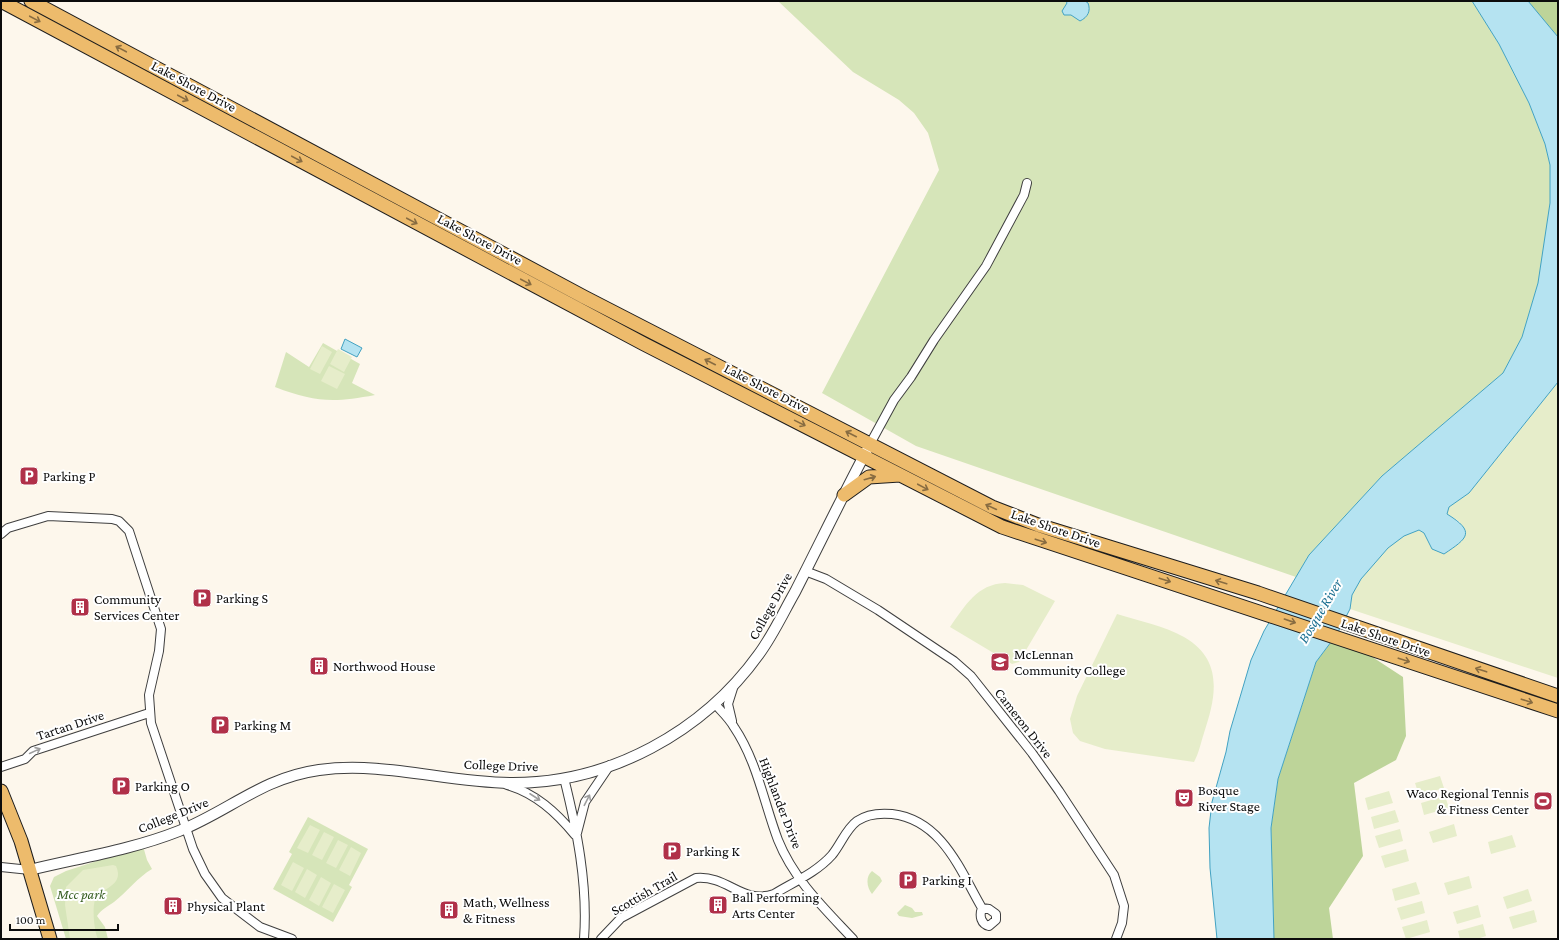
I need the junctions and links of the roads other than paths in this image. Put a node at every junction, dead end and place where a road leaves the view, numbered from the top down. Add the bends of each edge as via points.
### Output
1 (1, 1) edge
2 (31, 1) edge
3 (1027, 183) dead end
4 (867, 449) junction
5 (902, 475) junction
6 (844, 495) junction
7 (1, 534) edge
8 (805, 571) junction
9 (734, 685) junction
10 (1558, 696) edge
11 (715, 704) junction
12 (1558, 711) edge
13 (149, 714) junction
14 (735, 727) junction
15 (1, 766) edge
16 (610, 766) junction
17 (564, 778) junction
18 (499, 782) junction
19 (1, 791) edge
20 (186, 828) junction
21 (576, 838) junction
22 (1, 867) edge
23 (30, 870) junction
24 (799, 879) junction
25 (982, 908) dead end
26 (50, 939) edge
27 (292, 939) edge
28 (584, 939) edge
29 (601, 939) edge
30 (853, 939) edge
31 (1116, 939) edge

1 -> 4 main road, Lake Shore Drive via 644,344
4 -> 2 main road, Lake Shore Drive
3 - 4 street via 1024,195 986,266 894,400
4 - 5 main road, Lake Shore Drive
4 - 6 street, College Drive
10 -> 4 main road, Lake Shore Drive via 1258,593 1044,527
6 -> 5 main road via 869,477
5 -> 12 main road, Lake Shore Drive via 952,503 1020,534
6 - 8 street, College Drive
7 - 13 street via 8,528 48,516 112,518 125,525 161,629 149,695
8 - 9 street, College Drive via 771,636
8 - 31 street, Cameron Drive via 826,579 859,598 954,661 971,676 1037,760 1114,875 1124,906 1122,923
9 - 11 street, College Drive
9 - 14 street, Highlander Drive via 728,704
11 - 14 street, Highlander Drive
11 - 16 street, College Drive via 667,739
15 -> 13 street, Tartan Drive via 26,759 33,751
13 - 20 street
14 - 24 street, Highlander Drive via 750,757 778,840
16 - 17 street, College Drive
21 -> 16 street via 585,802
17 - 18 street, College Drive
17 - 21 street
18 - 20 street, College Drive via 369,768 319,770 264,786
18 -> 21 street via 522,789 538,799 557,815
19 - 23 main road
20 - 23 street, College Drive via 138,844
20 - 27 street via 198,861 222,898 260,927
21 - 28 street via 586,908
22 - 23 street
23 - 26 main road
24 - 25 street, Scottish Trail via 821,865 832,854 856,821 875,814 902,815 925,825 936,834 954,858
24 - 29 street, Scottish Trail via 774,894 754,897 719,880 696,878 621,918
24 - 30 street, Highlander Drive

